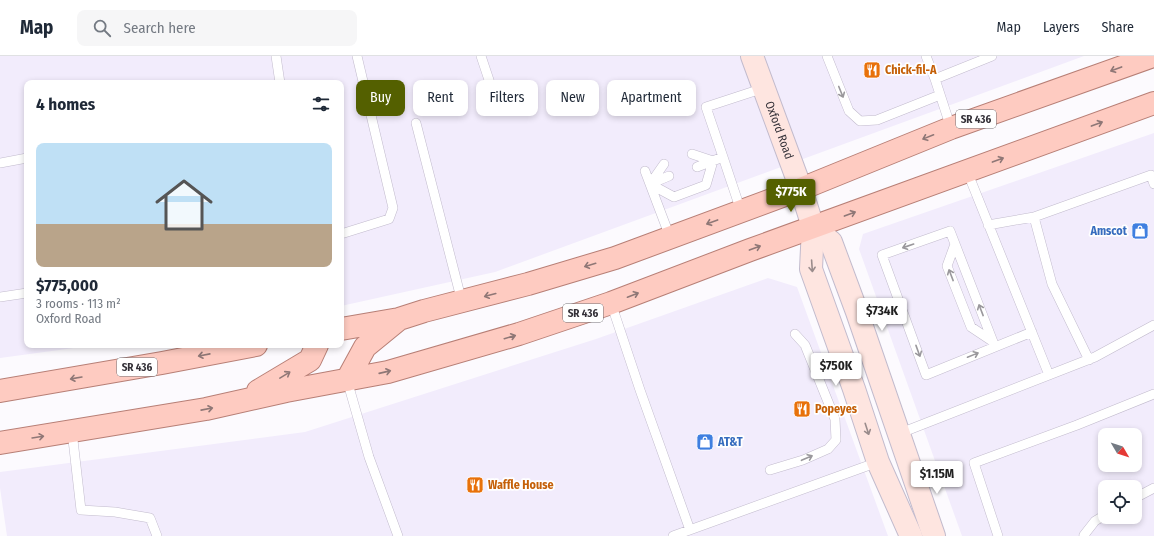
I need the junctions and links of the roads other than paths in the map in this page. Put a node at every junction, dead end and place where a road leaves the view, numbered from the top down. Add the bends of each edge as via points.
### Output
1 (276, 56) edge
2 (357, 56) edge
3 (481, 56) edge
4 (752, 56) edge
5 (827, 56) edge
6 (926, 56) edge
7 (992, 56) edge
8 (1153, 56) edge
9 (935, 78) junction
10 (280, 80) edge
11 (489, 80) edge
12 (764, 88) junction
13 (940, 95) junction
14 (1154, 103) edge
15 (416, 123) dead end
16 (951, 128) junction
17 (692, 154) dead end
18 (723, 157) junction
19 (24, 159) edge
20 (713, 161) junction
21 (0, 163) edge
22 (664, 164) dead end
23 (697, 167) dead end
24 (645, 171) dead end
25 (966, 171) junction
26 (669, 176) dead end
27 (1153, 178) edge
28 (650, 184) junction
29 (801, 189) junction
30 (741, 211) junction
31 (1034, 217) junction
32 (988, 225) junction
33 (813, 227) junction
34 (344, 233) edge
35 (670, 237) junction
36 (956, 244) junction
37 (24, 293) edge
38 (0, 297) edge
39 (462, 302) junction
40 (611, 303) junction
41 (399, 319) junction
42 (1154, 325) edge
43 (344, 328) edge
44 (1032, 332) junction
45 (795, 334) dead end
46 (993, 344) junction
47 (240, 348) edge
48 (316, 348) edge
49 (1089, 360) junction
50 (1048, 376) junction
51 (347, 380) junction
52 (0, 391) edge
53 (1154, 394) edge
54 (240, 402) junction
55 (72, 431) junction
56 (898, 434) junction
57 (0, 443) edge
58 (878, 462) junction
59 (770, 470) dead end
60 (1154, 488) edge
61 (1142, 494) edge
62 (1098, 519) edge
63 (690, 530) junction
64 (157, 536) edge
65 (398, 536) edge
66 (673, 536) edge
67 (911, 536) edge
68 (934, 536) edge
69 (998, 536) edge
70 (1085, 536) edge

1 - 10 lane
2 - 34 lane via 393,208 389,219
3 - 11 lane
4 - 12 street, Oxford Road
5 -> 13 lane via 849,111 860,121 877,120
6 - 9 lane
7 - 9 lane
8 -> 16 main road, SR 436
9 - 13 lane
12 - 18 lane via 706,107
12 - 29 street, Oxford Road
13 - 16 lane
25 -> 14 main road, SR 436
15 - 39 lane
16 -> 29 main road, SR 436
17 - 20 lane
18 - 20 lane
18 - 30 lane
19 - 21 lane
20 - 23 lane
20 - 28 lane via 706,185 674,197
22 - 28 lane
24 - 28 lane
25 - 32 lane
33 -> 25 main road, SR 436
26 - 28 lane
27 - 31 lane
28 - 35 lane
29 - 30 main road, SR 436
29 - 33 street, Oxford Road
30 -> 35 main road, SR 436
31 - 32 lane
31 - 49 lane via 1052,284
32 - 44 lane
40 -> 33 main road, SR 436
33 - 56 street via 831,242
33 -> 58 street, Oxford Road via 812,269
35 -> 39 main road, SR 436 via 615,258
46 -> 36 lane
46 -> 36 lane via 971,327 948,266
36 -> 46 lane via 950,231 882,256 926,375
37 - 38 lane
39 - 41 main road, SR 436
51 -> 40 main road, SR 436 via 388,372 519,334
40 - 63 lane
41 - 43 main road, SR 436
41 - 51 main road via 365,347
42 - 49 lane
44 - 46 lane
44 - 50 lane
59 -> 45 lane via 828,449 836,440 835,419 805,345
47 -> 52 main road, SR 436
54 -> 48 main road via 310,360
49 - 50 lane
50 - 56 lane
51 - 54 main road, SR 436
51 - 65 lane via 369,457
53 - 69 lane via 974,463
55 -> 54 main road, SR 436
57 -> 55 main road, SR 436
55 - 64 lane via 81,510 150,518
56 - 68 street
58 - 63 lane
58 - 67 street, Oxford Road
60 - 61 lane
62 - 70 lane
63 - 66 lane

